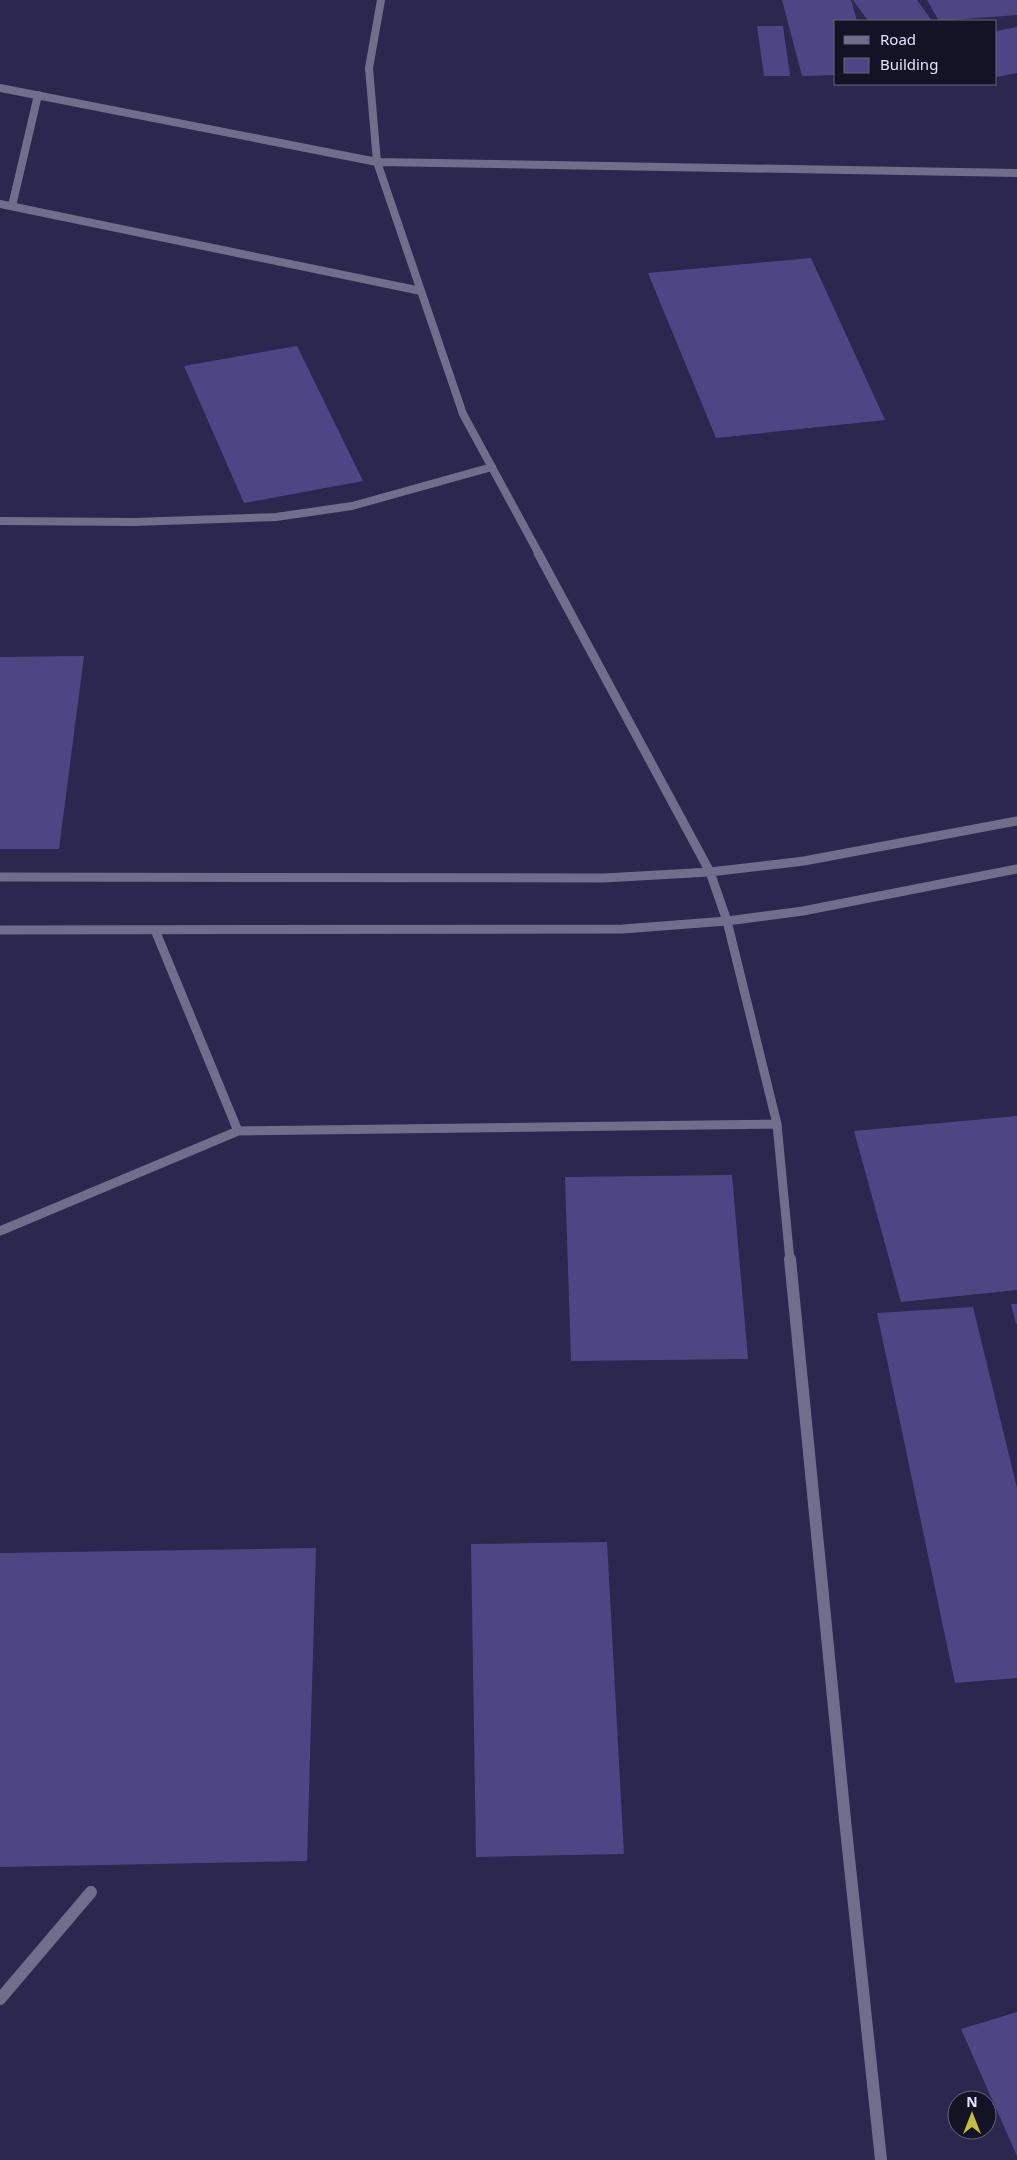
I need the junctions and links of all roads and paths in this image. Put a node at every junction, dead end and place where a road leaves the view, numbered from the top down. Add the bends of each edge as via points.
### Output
1 (381, 0) edge
2 (0, 88) edge
3 (38, 95) junction
4 (377, 162) junction
5 (1017, 173) edge
6 (0, 204) edge
7 (12, 206) junction
8 (422, 291) junction
9 (492, 467) junction
10 (0, 521) edge
11 (1017, 821) edge
12 (1017, 869) edge
13 (710, 872) junction
14 (0, 877) edge
15 (727, 921) junction
16 (0, 930) edge
17 (155, 930) junction
18 (778, 1124) junction
19 (238, 1131) junction
20 (0, 1231) edge
21 (91, 1892) dead end
22 (0, 1999) edge
23 (881, 2160) edge

1 - 4 street via 369,68
2 - 3 street
3 - 4 street
3 - 7 street
4 - 5 street
4 - 8 street
6 - 7 street
7 - 8 street
8 - 9 street via 463,414
9 - 10 street via 352,506 284,516 135,522
9 - 13 street
11 - 13 street via 804,861
12 - 15 street via 803,911
13 - 14 street via 604,878
13 - 15 street
15 - 17 street via 623,929
15 - 18 street
16 - 17 street
17 - 19 street
18 - 19 street
18 - 23 street
19 - 20 street
21 - 22 street

